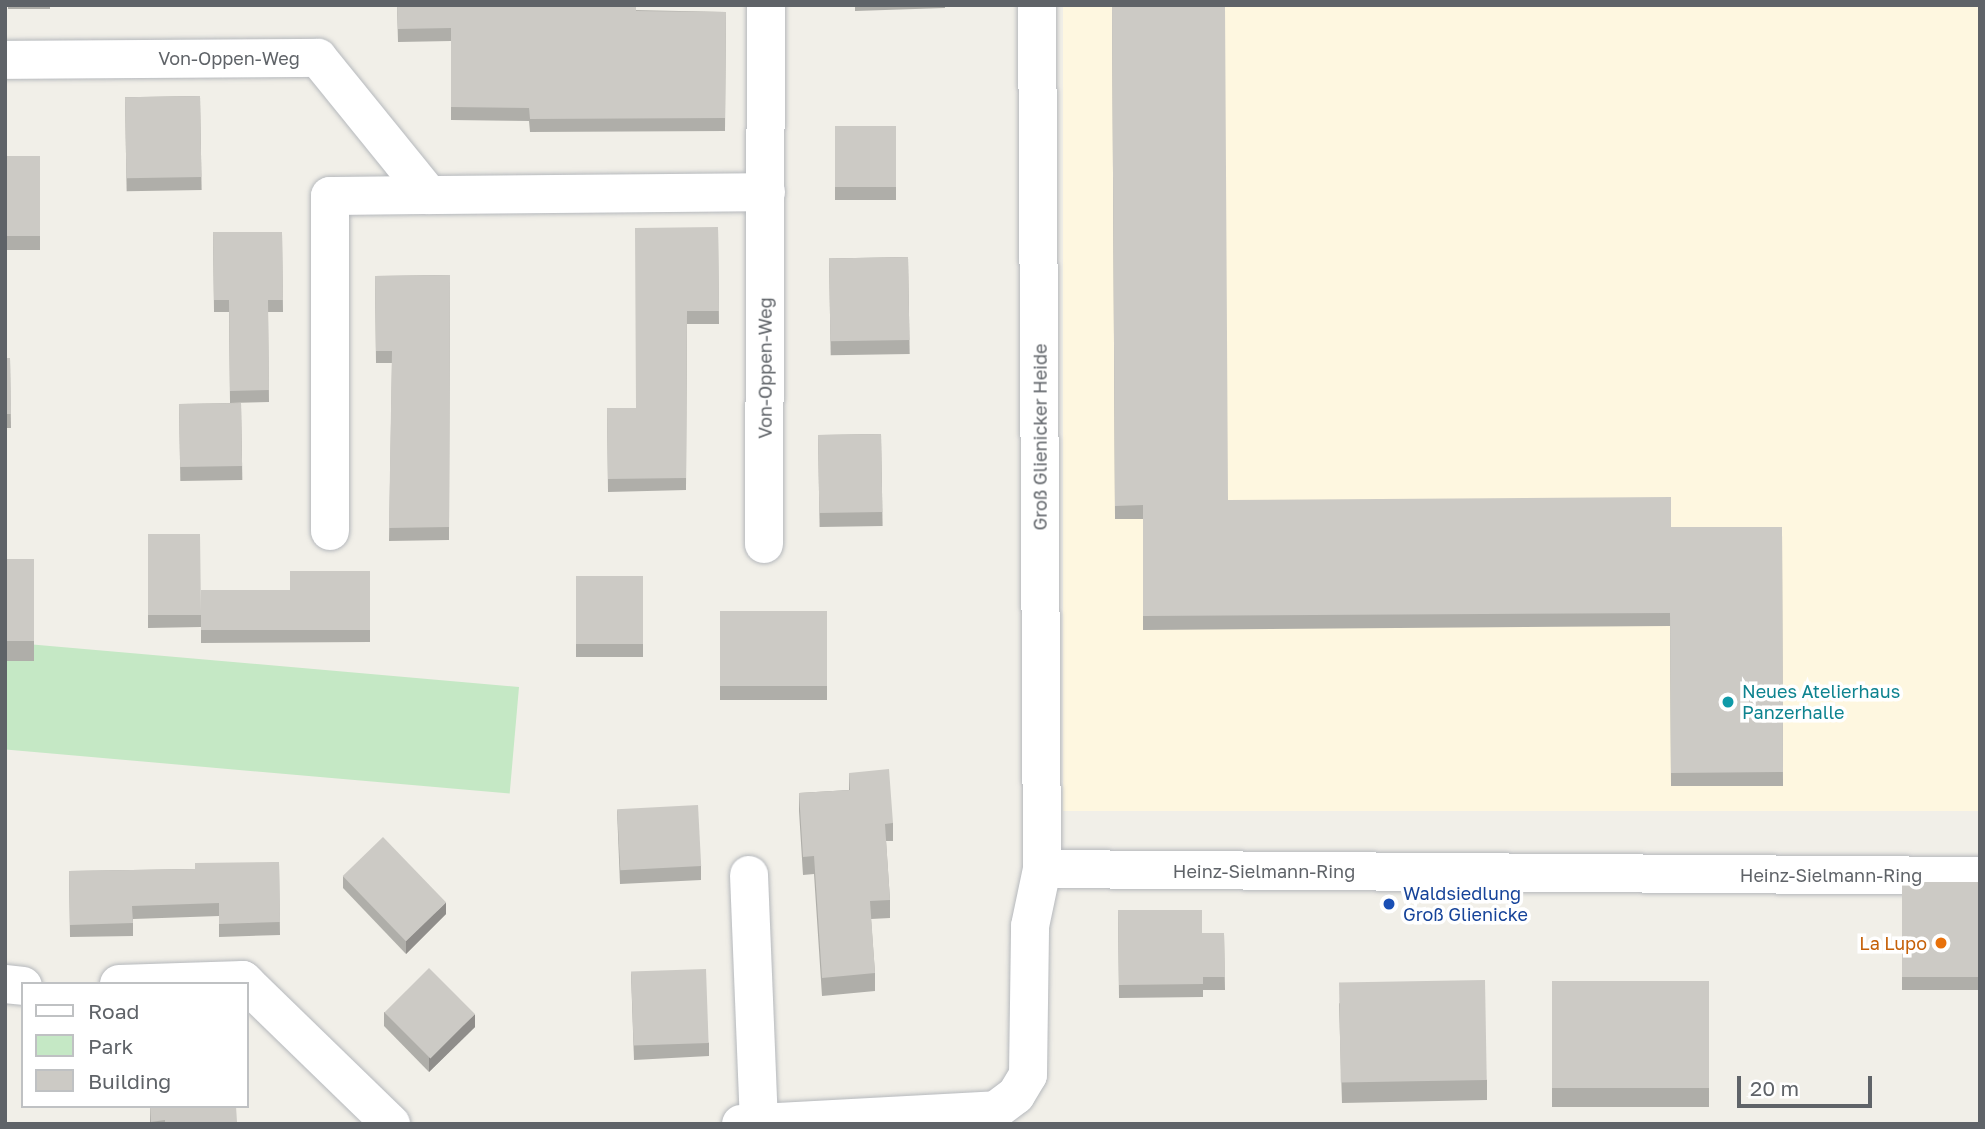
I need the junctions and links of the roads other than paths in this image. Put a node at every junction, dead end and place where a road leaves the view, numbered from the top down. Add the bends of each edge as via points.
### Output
1 (766, 5) edge
2 (1037, 5) edge
3 (5, 60) edge
4 (766, 192) junction
5 (429, 195) junction
6 (330, 531) dead end
7 (764, 544) dead end
8 (1042, 869) junction
9 (749, 875) dead end
10 (1980, 876) edge
11 (180, 982) edge
12 (245, 982) edge
13 (248, 985) edge
14 (759, 1123) edge
15 (391, 1124) edge
16 (741, 1124) edge

1 - 4 street, Von-Oppen-Weg
2 - 8 street, Groß Glienicker Heide
3 - 5 street, Von-Oppen-Weg via 318,58
4 - 5 street
4 - 7 street, Von-Oppen-Weg
5 - 6 street via 330,196
8 - 10 street, Heinz-Sielmann-Ring
8 - 14 street via 1030,926 1031,1050 1028,1075 1016,1095 996,1110 971,1114
9 - 14 street
11 - 12 street
13 - 15 street
14 - 16 street

